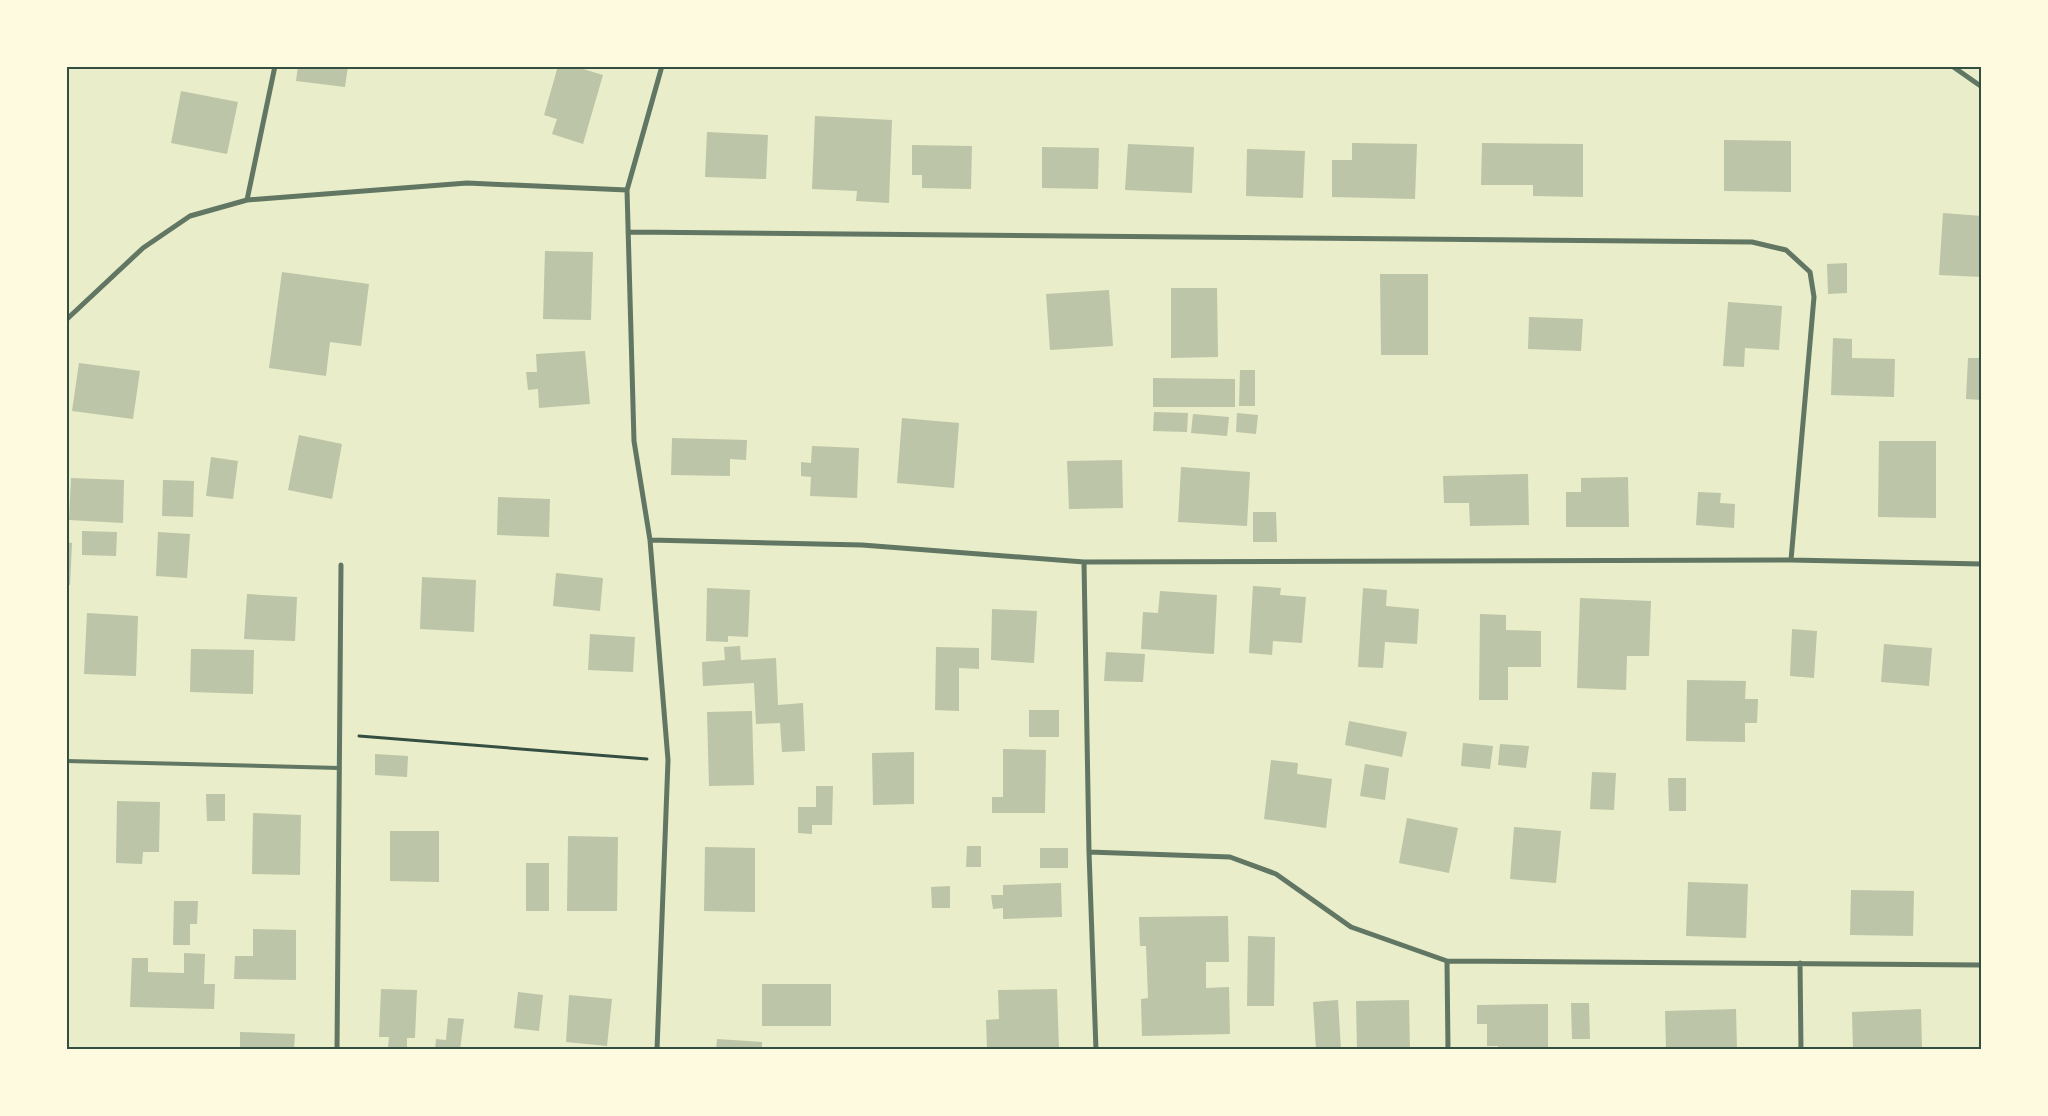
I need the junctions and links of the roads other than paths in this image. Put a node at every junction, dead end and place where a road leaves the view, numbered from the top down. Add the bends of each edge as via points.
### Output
1 (275, 66) edge
2 (662, 66) edge
3 (1952, 66) edge
4 (1982, 87) edge
5 (626, 190) junction
6 (247, 200) junction
7 (628, 232) junction
8 (66, 320) edge
9 (650, 540) junction
10 (1791, 560) junction
11 (1084, 562) junction
12 (1982, 564) edge
13 (341, 565) dead end
14 (66, 761) edge
15 (339, 768) junction
16 (1089, 852) junction
17 (1447, 961) junction
18 (1800, 963) junction
19 (1982, 965) edge
20 (337, 1050) edge
21 (657, 1050) edge
22 (1096, 1050) edge
23 (1448, 1050) edge
24 (1801, 1050) edge

1 - 6 street
2 - 5 street
3 - 4 street
5 - 6 street via 467,183
5 - 7 street
6 - 8 street via 190,216 143,248
7 - 9 street via 634,441
7 - 10 street via 1752,242 1786,250 1810,272 1814,297
9 - 11 street via 862,545
9 - 21 street via 668,760
10 - 11 street
10 - 12 street
11 - 16 street
13 - 15 street
14 - 15 lane
15 - 20 street
16 - 17 street via 1230,857 1276,874 1351,927
16 - 22 street
17 - 18 street
17 - 23 street
18 - 19 street
18 - 24 street

